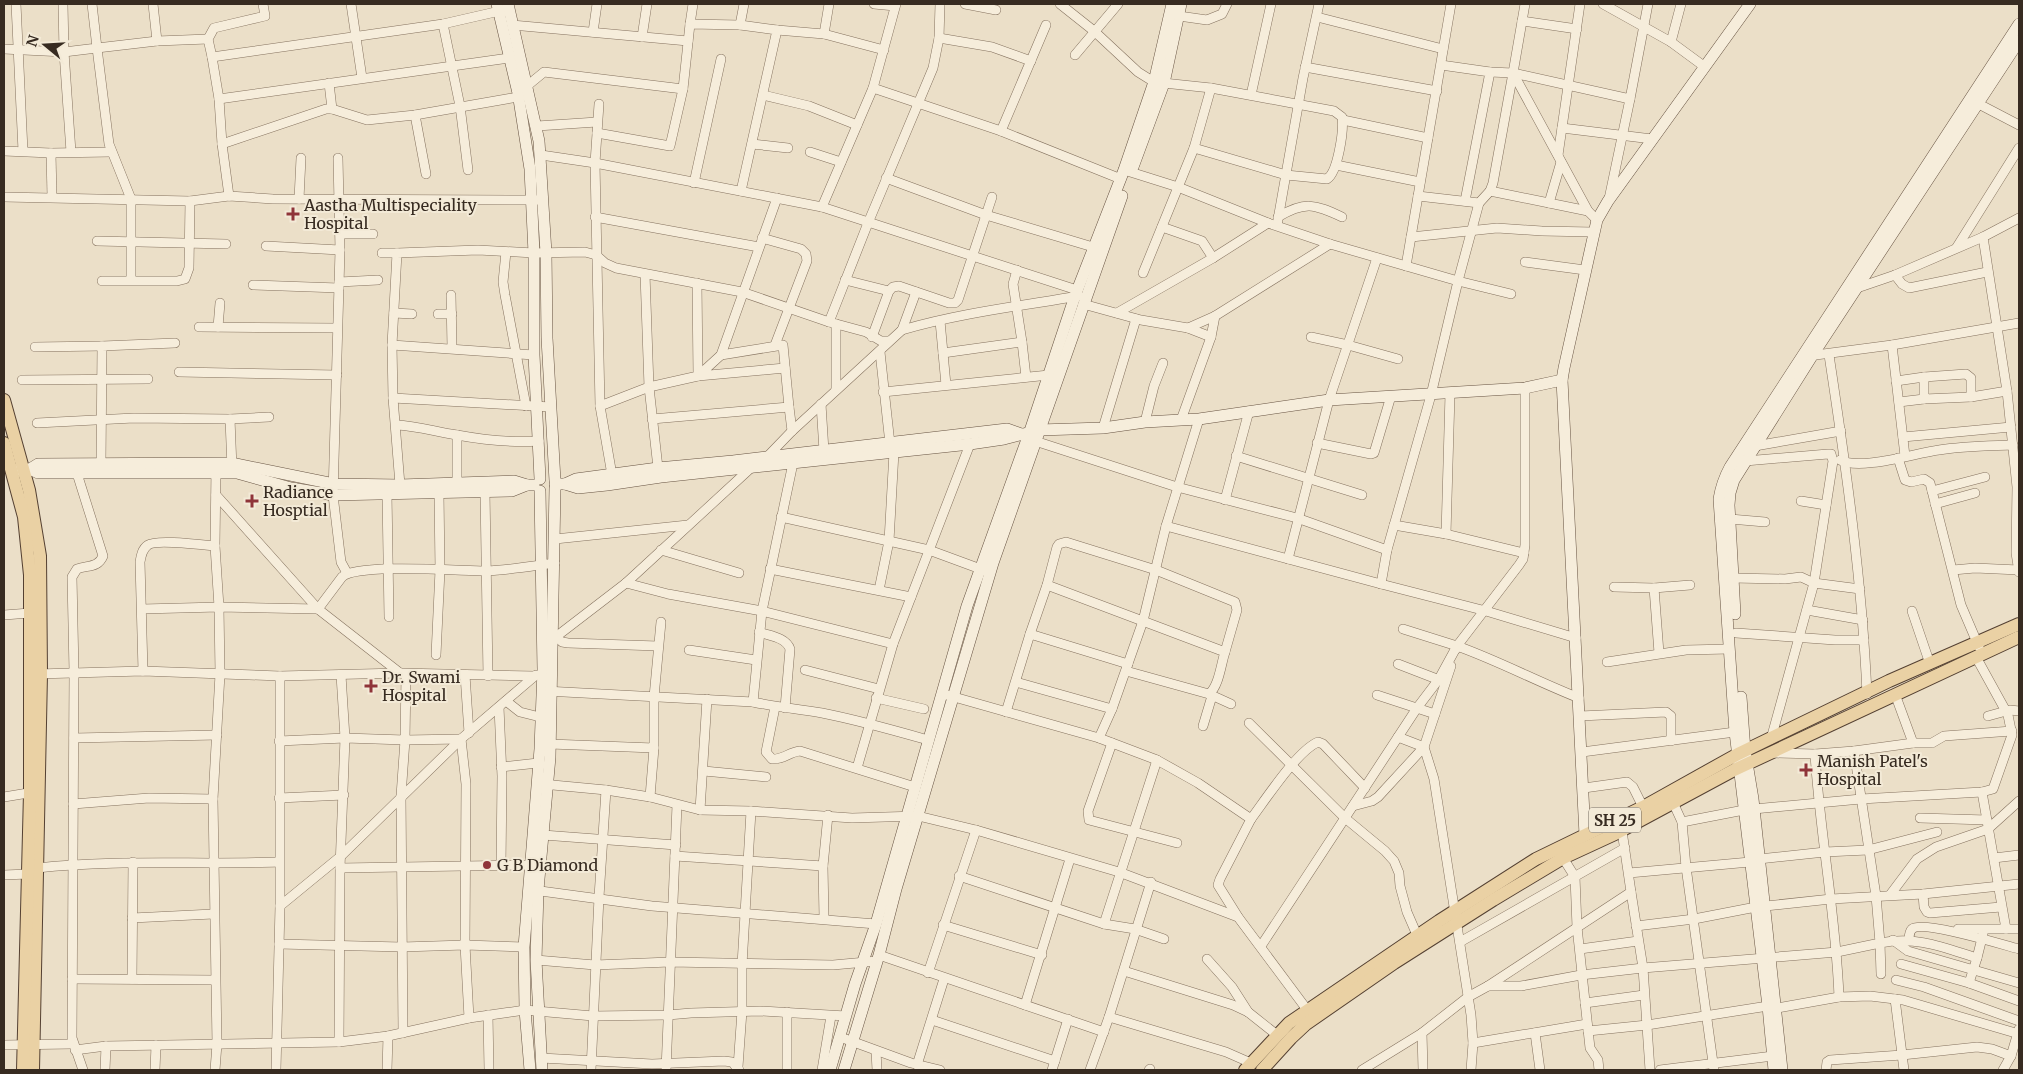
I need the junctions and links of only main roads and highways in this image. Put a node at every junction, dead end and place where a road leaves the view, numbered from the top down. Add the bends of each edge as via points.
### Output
1 (4, 400) edge
2 (4, 443) edge
3 (17, 470) edge
4 (2019, 624) edge
5 (2019, 637) edge
6 (1979, 651) junction
7 (35, 674) junction
8 (1671, 798) junction
9 (1456, 917) junction
10 (1310, 1015) junction
11 (28, 1044) junction
12 (1248, 1066) edge
13 (23, 1070) edge
14 (33, 1070) edge
15 (1262, 1070) edge

1 - 3 main road
2 - 3 main road
3 - 7 main road via 30,575
3 - 7 main road via 29,490 40,556
4 - 6 main road, SH 25
5 - 6 main road
6 - 8 main road via 1895,694
6 - 8 main road, SH 25 via 1930,664 1889,681 1741,753
7 - 11 main road
8 - 9 main road via 1622,831 1563,858
8 - 9 main road, SH 25 via 1643,807 1536,859
9 - 10 main road via 1394,963
9 - 10 main road, SH 25 via 1417,936
10 - 12 main road, SH 25 via 1277,1035
10 - 15 main road
11 - 13 main road
11 - 14 main road

